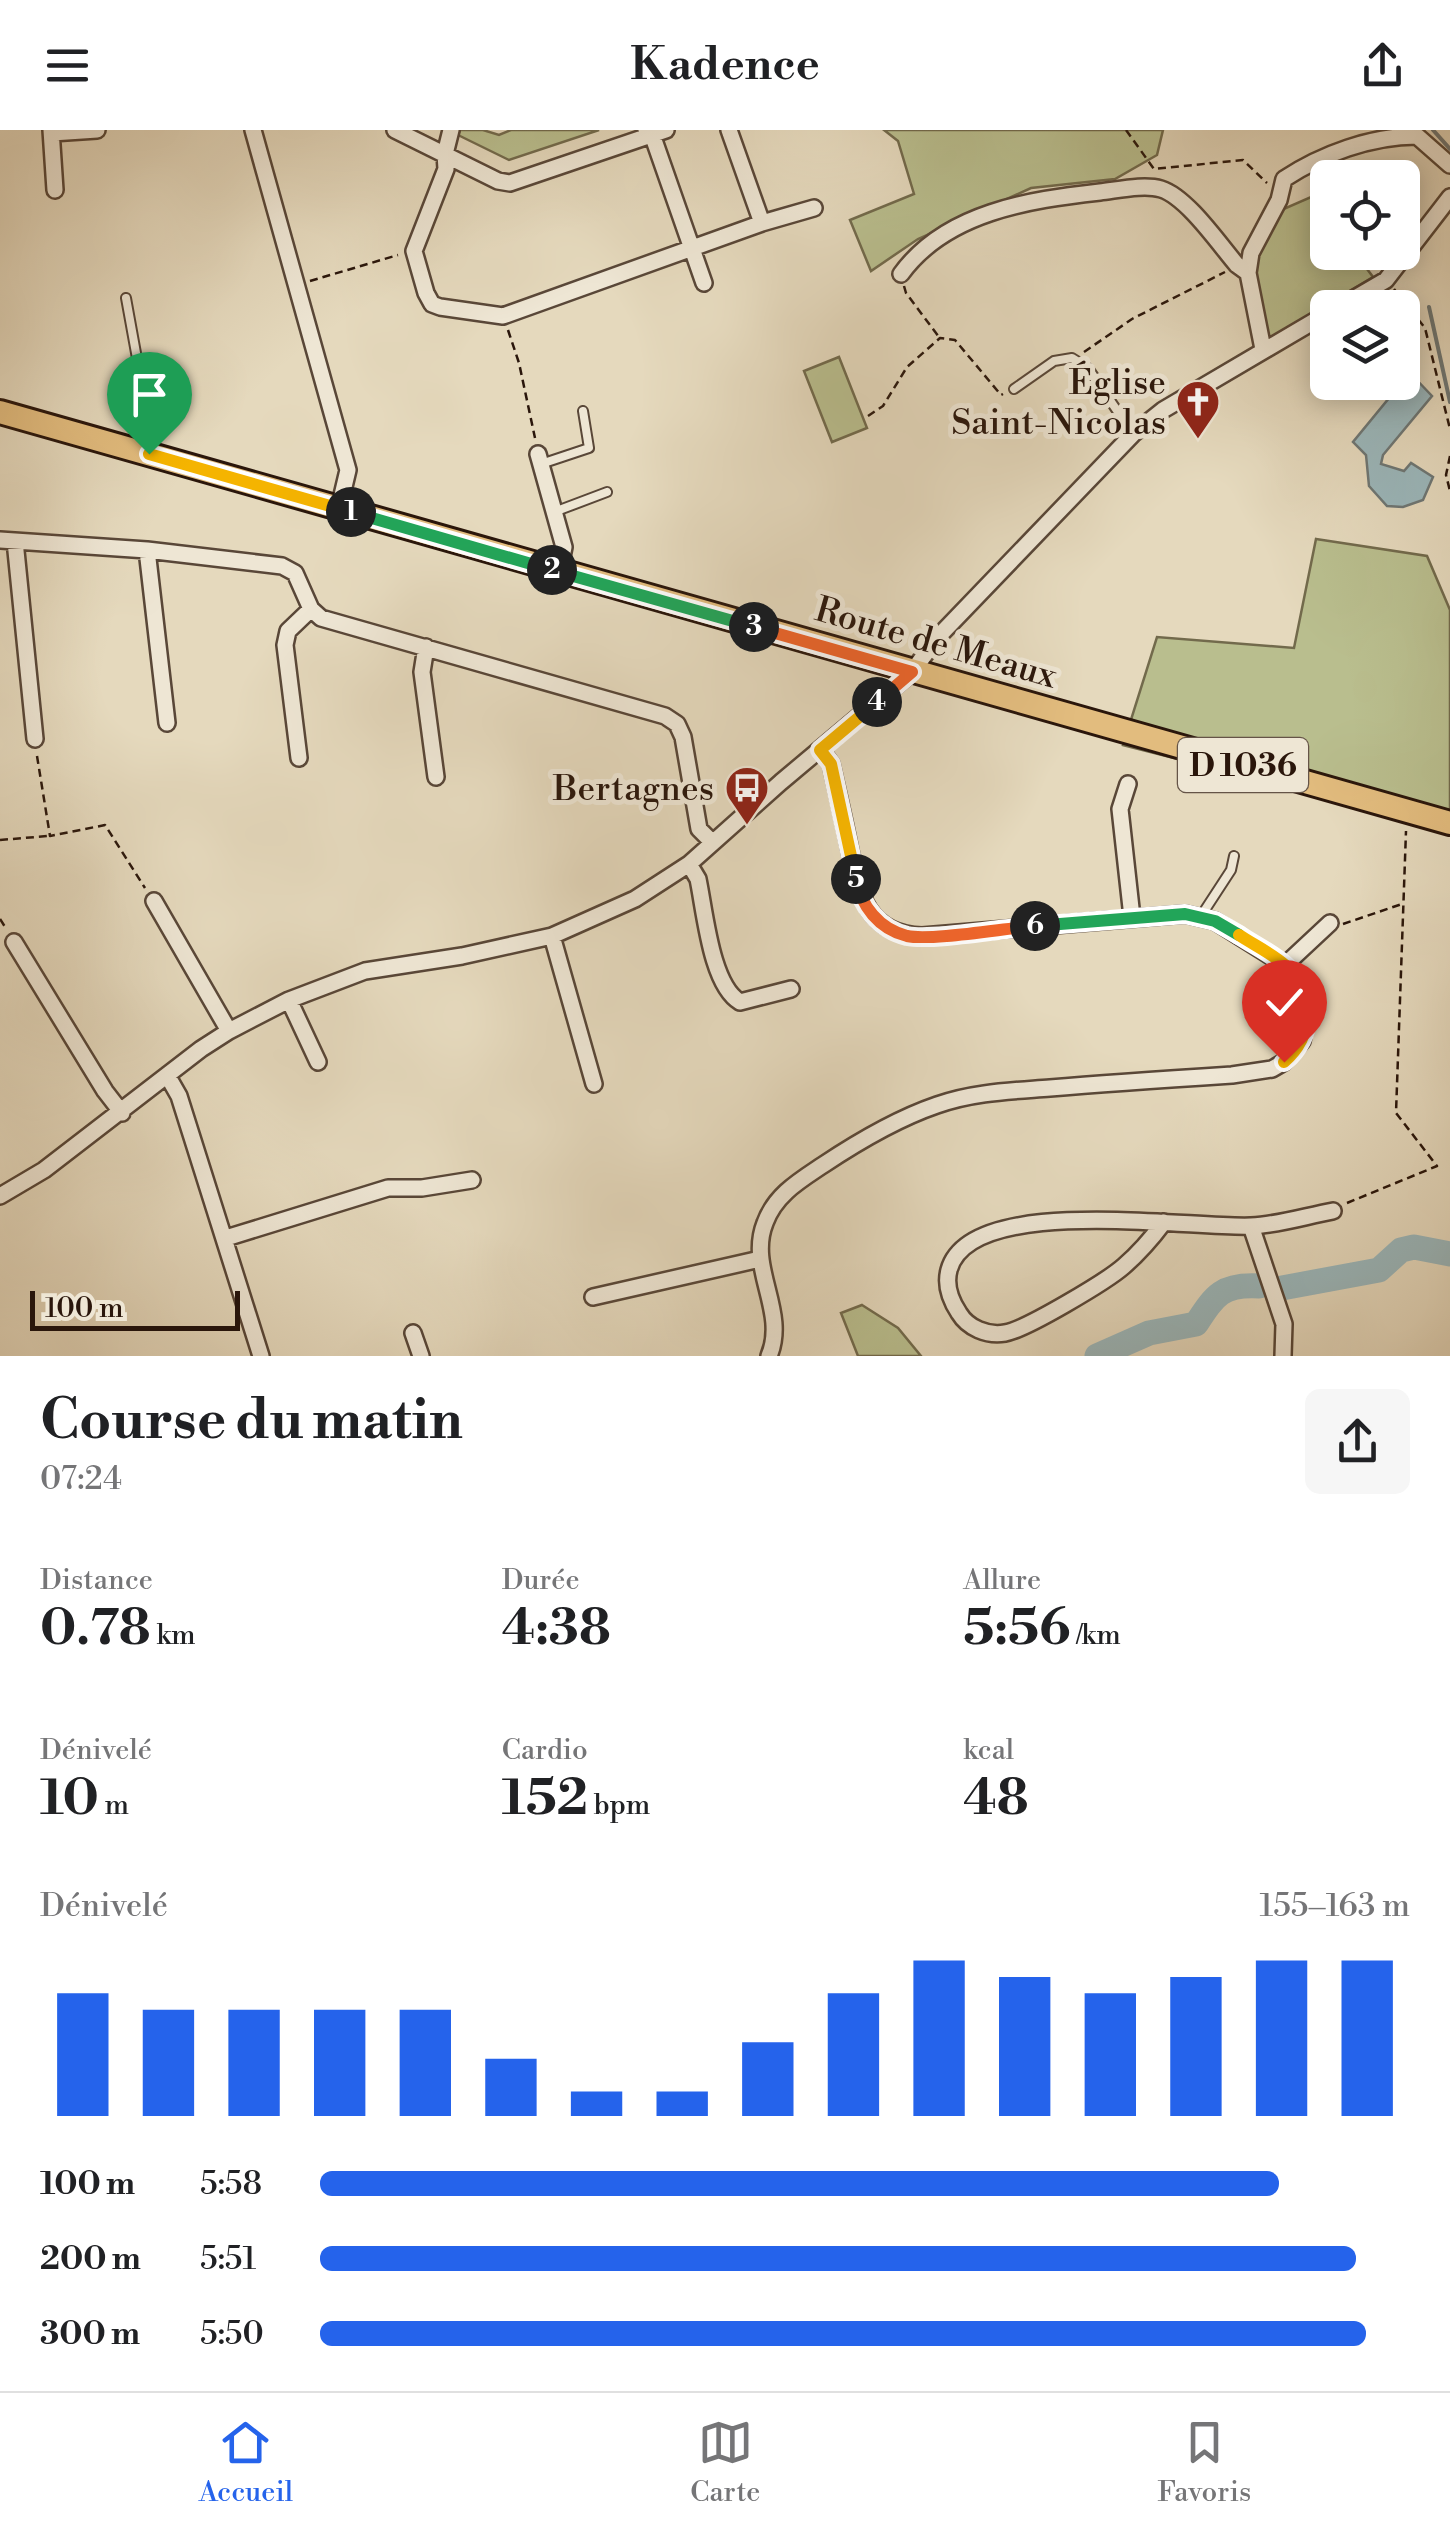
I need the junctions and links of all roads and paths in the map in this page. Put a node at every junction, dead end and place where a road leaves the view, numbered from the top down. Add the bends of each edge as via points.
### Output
1 (97, 130) edge
2 (253, 130) edge
3 (395, 130) edge
4 (451, 130) edge
5 (666, 130) edge
6 (729, 130) edge
7 (1126, 130) edge
8 (52, 131) edge
9 (648, 133) edge
10 (445, 154) junction
11 (1450, 165) edge
12 (56, 190) dead end
13 (1280, 195) junction
14 (1450, 198) edge
15 (814, 208) dead end
16 (762, 223) junction
17 (691, 250) junction
18 (414, 251) junction
19 (1242, 269) junction
20 (901, 274) joint
21 (1386, 280) junction
22 (704, 283) dead end
23 (294, 286) junction
24 (1369, 290) edge
25 (126, 298) dead end
26 (503, 316) junction
27 (1310, 323) edge
28 (940, 338) junction
29 (1263, 350) junction
30 (1076, 360) junction
31 (1014, 389) joint
32 (583, 411) dead end
33 (0, 412) edge
34 (868, 416) dead end
35 (1450, 429) edge
36 (1133, 434) junction
37 (149, 454) junction
38 (1450, 456) edge
39 (539, 459) junction
40 (1450, 491) edge
41 (607, 492) dead end
42 (339, 508) junction
43 (554, 512) junction
44 (8, 540) edge
45 (147, 550) junction
46 (559, 572) junction
47 (311, 609) junction
48 (426, 647) junction
49 (912, 672) junction
50 (166, 723) dead end
51 (35, 739) joint
52 (820, 750) junction
53 (300, 758) dead end
54 (436, 777) dead end
55 (1128, 784) dead end
56 (1406, 811) junction
57 (1450, 823) edge
58 (50, 836) junction
59 (0, 840) edge
60 (712, 842) junction
61 (1234, 856) dead end
62 (689, 864) junction
63 (154, 901) joint
64 (1403, 903) junction
65 (1201, 916) junction
66 (1132, 917) junction
67 (1330, 923) joint
68 (552, 936) junction
69 (14, 942) dead end
70 (1285, 965) junction
71 (791, 989) dead end
72 (289, 1000) junction
73 (228, 1030) junction
74 (318, 1062) dead end
75 (167, 1074) junction
76 (594, 1084) dead end
77 (122, 1112) junction
78 (472, 1180) dead end
79 (0, 1196) edge
80 (1333, 1210) joint
81 (1164, 1222) junction
82 (1252, 1226) junction
83 (226, 1238) junction
84 (760, 1259) junction
85 (593, 1297) dead end
86 (413, 1333) dead end
87 (261, 1356) edge
88 (420, 1356) edge
89 (768, 1356) edge
90 (1283, 1356) edge

1 - 8 street
2 - 23 street
3 - 10 street
4 - 10 street
5 - 9 street
6 - 16 street
7 - 13 path via 1154,169 1244,160
8 - 12 street
9 - 10 street via 510,184
9 - 17 street
10 - 18 street via 446,168
11 - 13 street via 1417,136 1396,136 1298,169 1284,178
13 - 19 street
14 - 21 street
15 - 16 street
16 - 17 street
17 - 22 street
17 - 26 street
18 - 23 path
18 - 26 street via 432,304
19 - 20 street via 1160,188 1030,200 937,238
19 - 29 street
19 - 30 path via 1132,319
20 - 28 path via 906,294
21 - 24 street
21 - 35 path via 1425,328
23 - 42 street via 348,470
25 - 37 lane
26 - 39 path
27 - 29 street
28 - 31 path via 955,340 1000,396
28 - 34 path
29 - 36 street
30 - 31 lane via 1054,361
30 - 36 lane
32 - 39 lane via 589,448
33 - 37 main road, Route de Meaux / D 1036
36 - 49 street via 936,638
37 - 42 main road, Route de Meaux / D 1036
38 - 40 path
39 - 43 street
41 - 43 lane
42 - 46 main road, Route de Meaux / D 1036
43 - 46 street via 564,547
44 - 45 street
44 - 51 street
45 - 47 street via 282,566 295,573
45 - 50 street
46 - 49 main road, Route de Meaux / D 1036
47 - 48 street via 321,618
47 - 53 street via 288,631 285,645
48 - 54 street via 422,672
48 - 60 street via 678,724 699,830
49 - 52 street
49 - 56 main road, Route de Meaux / D 1036
51 - 58 path
52 - 60 street
52 - 66 street via 831,764 858,892 885,926 922,936
55 - 66 street via 1120,809
56 - 57 main road, Route de Meaux / D 1036
56 - 64 path
58 - 59 path
58 - 63 path via 106,825
60 - 62 street
61 - 65 lane
62 - 68 street via 613,911
62 - 71 street via 729,995 740,1002
63 - 73 street
64 - 67 path
64 - 80 path via 1396,1113 1438,1166
65 - 66 street
65 - 70 street
67 - 70 street
68 - 72 street via 365,972
68 - 76 street
69 - 77 street
70 - 84 street via 1306,995 1307,1027 1294,1053 1272,1069 940,1103 847,1148 789,1188 764,1224
72 - 73 street
72 - 74 street
73 - 75 street
75 - 77 street
75 - 83 street
77 - 79 street
78 - 83 street via 388,1188
80 - 82 street
81 - 81 street via 1027,1222 987,1233 957,1255 949,1271 950,1297 962,1318 982,1332 1006,1334 1120,1270
81 - 82 street
82 - 90 street via 1284,1324
83 - 87 street
84 - 85 street
84 - 89 street via 776,1328
86 - 88 street

